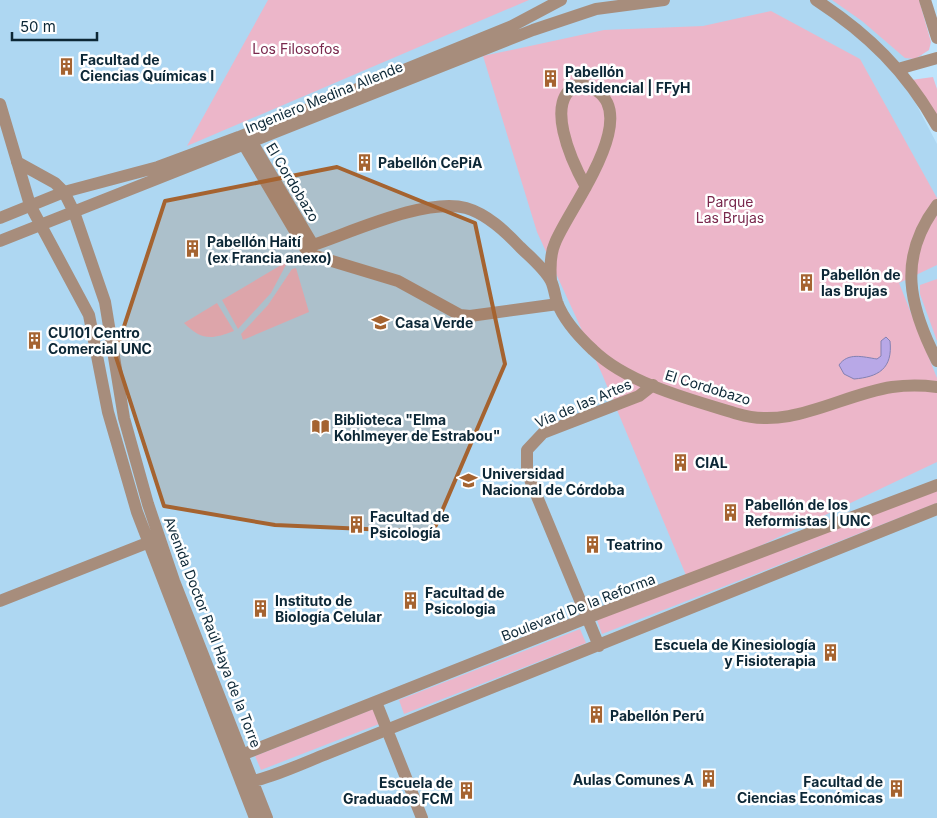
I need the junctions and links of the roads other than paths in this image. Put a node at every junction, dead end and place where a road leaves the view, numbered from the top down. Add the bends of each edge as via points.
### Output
1 (561, 0) edge
2 (664, 0) edge
3 (816, 0) edge
4 (925, 0) edge
5 (595, 4) edge
6 (937, 38) edge
7 (937, 58) edge
8 (898, 69) junction
9 (0, 104) edge
10 (937, 126) edge
11 (246, 140) junction
12 (16, 162) junction
13 (586, 187) junction
14 (64, 192) junction
15 (30, 205) junction
16 (937, 205) edge
17 (74, 212) junction
18 (0, 218) edge
19 (41, 225) junction
20 (0, 241) edge
21 (309, 246) junction
22 (551, 280) junction
23 (558, 304) junction
24 (937, 361) edge
25 (653, 385) junction
26 (937, 387) edge
27 (937, 485) edge
28 (937, 509) edge
29 (147, 543) junction
30 (0, 601) edge
31 (587, 618) junction
32 (598, 646) junction
33 (376, 702) junction
34 (386, 729) junction
35 (244, 754) junction
36 (234, 764) junction
37 (247, 781) junction
38 (255, 818) edge
39 (267, 818) edge
40 (422, 818) edge

1 - 11 street, Ingeniero Medina Allende via 512,26
2 - 5 street, Ingeniero Medina Allende
3 - 8 street via 867,36
4 - 6 street
5 - 11 street, Ingeniero Medina Allende
7 - 8 street
8 - 10 street via 925,104
9 - 12 street, Avenida Doctor Raúl Haya de la Torre
11 - 14 street, Ingeniero Medina Allende
11 - 17 street, Ingeniero Medina Allende
11 - 21 street, El Cordobazo
12 - 14 street, Avenida Doctor Raúl Haya de la Torre via 56,183
12 - 15 street, Avenida Doctor Raúl Haya de la Torre
13 - 13 street via 604,150 612,117 596,91 580,84 569,90 560,109 569,151
13 - 22 street via 554,243
14 - 15 street, Ingeniero Medina Allende
14 - 17 street, Avenida Doctor Raúl Haya de la Torre
15 - 18 street, Ingeniero Medina Allende
15 - 19 street, Avenida Doctor Raúl Haya de la Torre
16 - 24 street via 917,238 912,257 911,285 919,322
17 - 19 street, Ingeniero Medina Allende
17 - 35 street, Avenida Doctor Raúl Haya de la Torre via 105,302 121,401 148,504 174,581
19 - 20 street, Ingeniero Medina Allende
19 - 29 street, Avenida Doctor Raúl Haya de la Torre via 89,315 108,412
21 - 22 street, El Cordobazo via 421,209 451,206 482,214
21 - 23 street, El Cordobazo via 312,255 398,281 460,314 470,316
22 - 23 street, El Cordobazo
23 - 25 street, El Cordobazo via 572,327 595,352 618,368
25 - 26 street, El Cordobazo via 758,418 794,416 890,387
25 - 31 street, Vía de las Artes via 639,396 543,433 528,450 530,482
27 - 31 street, Boulevard De la Reforma
28 - 32 street
29 - 30 street
29 - 36 street, Avenida Doctor Raúl Haya de la Torre
31 - 32 street, Vía de las Artes
31 - 33 street, Boulevard De la Reforma
32 - 34 street
33 - 34 street
33 - 35 street, Boulevard De la Reforma
34 - 37 street via 308,761
34 - 40 street
35 - 36 street, Boulevard De la Reforma
35 - 37 street, Avenida Doctor Raúl Haya de la Torre
36 - 37 street, Avenida Doctor Raúl Haya de la Torre
37 - 38 street, Avenida Doctor Raúl Haya de la Torre
37 - 39 street, Avenida Doctor Raúl Haya de la Torre

